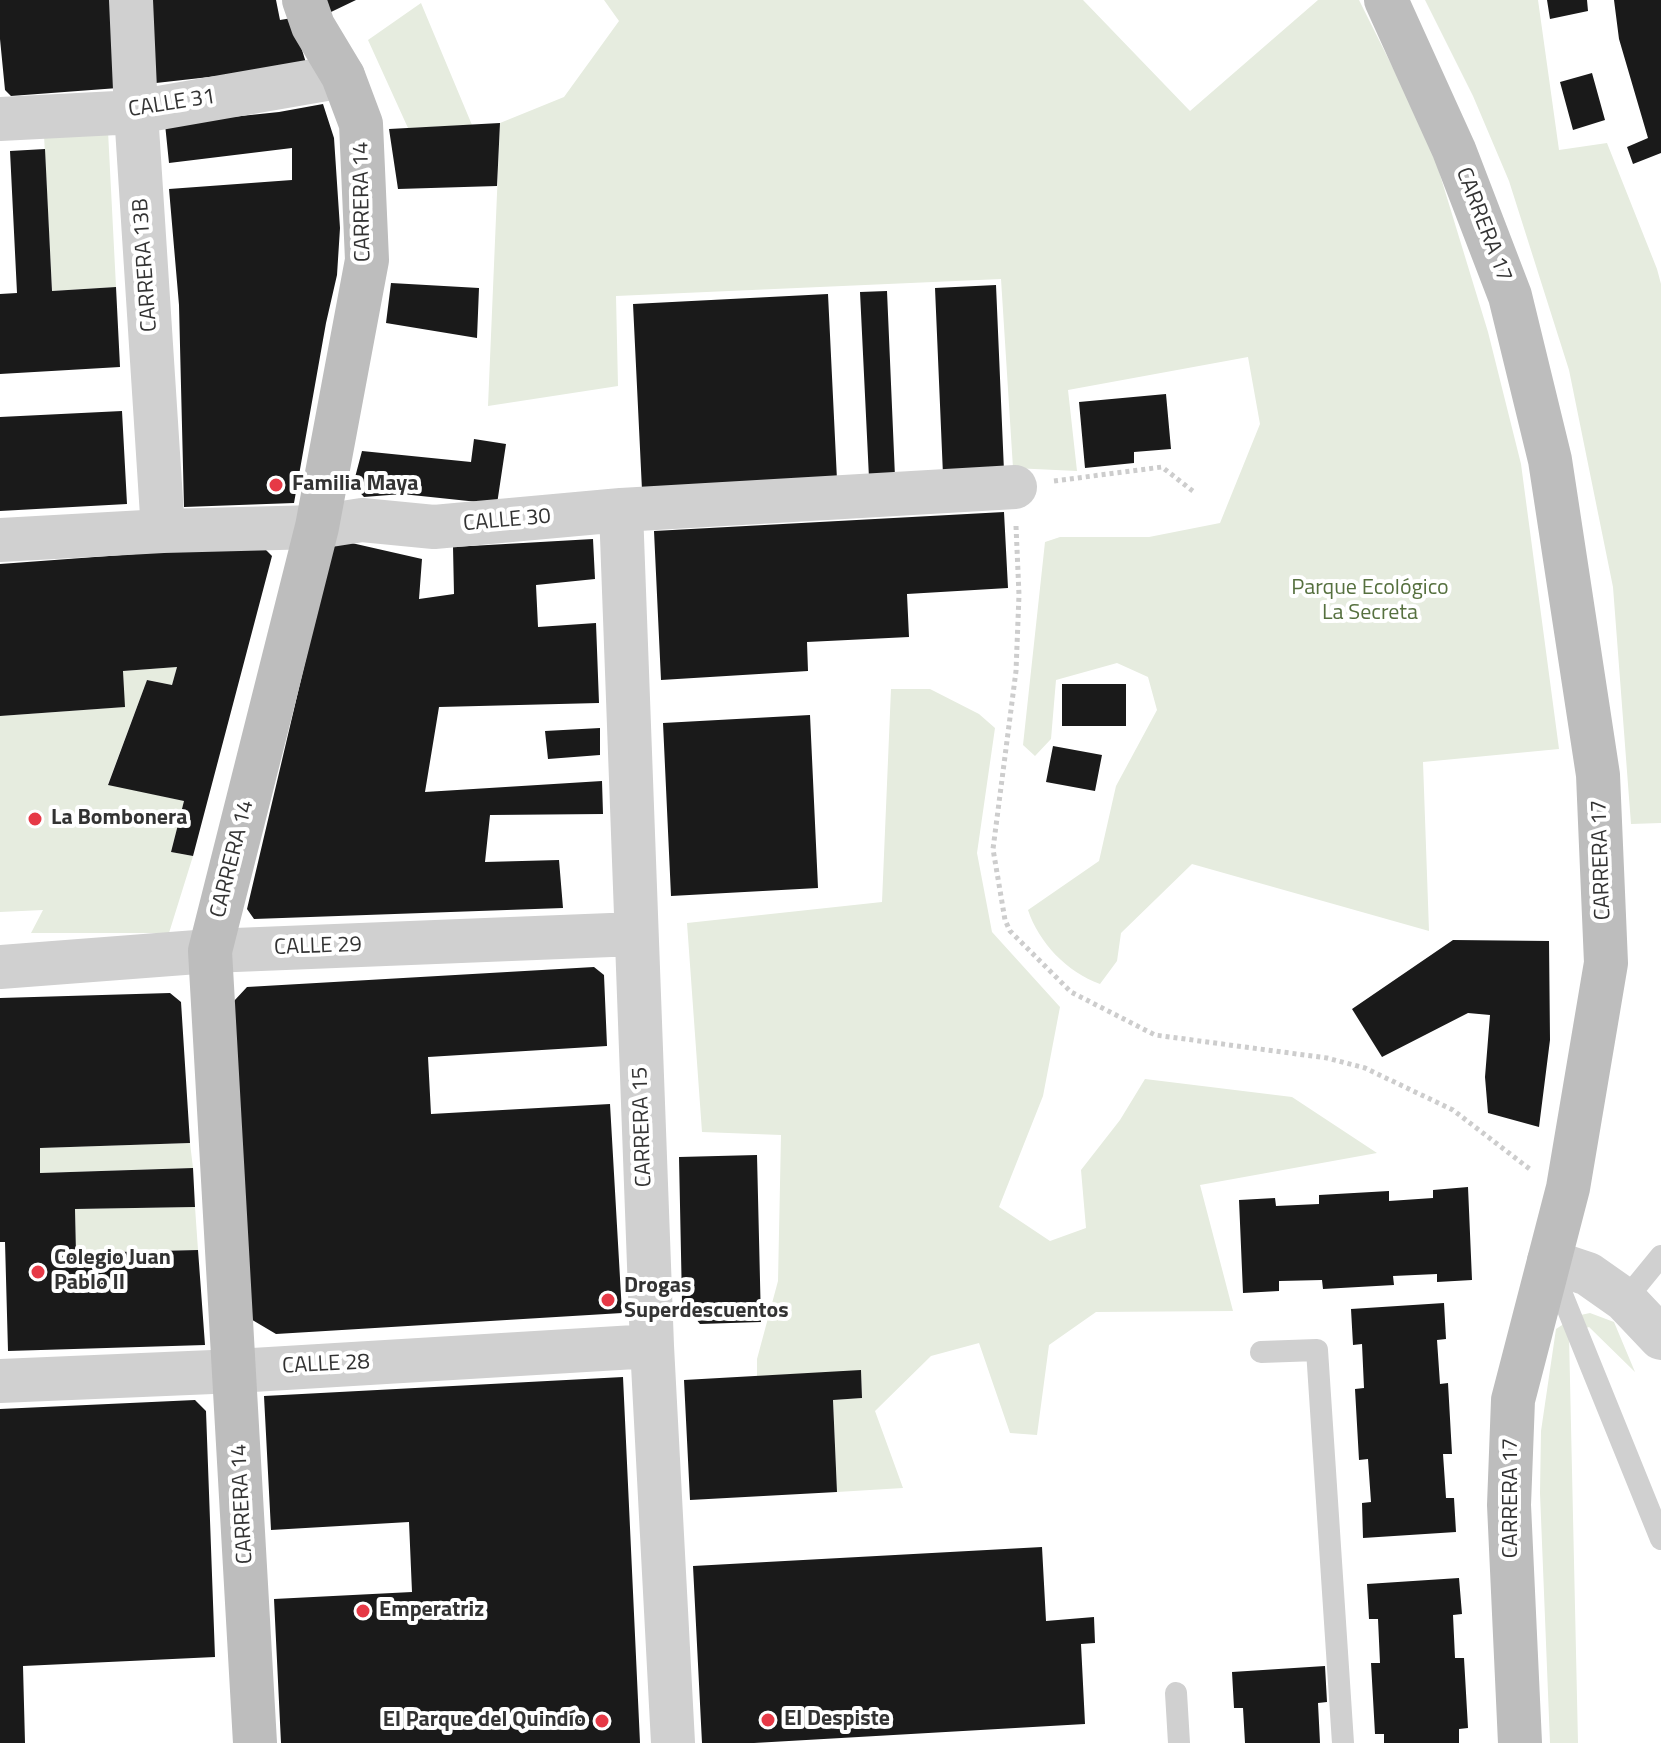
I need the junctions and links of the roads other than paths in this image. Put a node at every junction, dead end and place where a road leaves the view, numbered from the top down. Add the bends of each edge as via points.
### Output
1 (131, 0) edge
2 (304, 0) edge
3 (1386, 0) edge
4 (343, 76) junction
5 (136, 112) junction
6 (0, 119) edge
7 (1015, 487) road end
8 (621, 510) junction
9 (317, 527) junction
10 (163, 531) junction
11 (0, 540) edge
12 (636, 934) junction
13 (210, 951) junction
14 (0, 967) edge
15 (1661, 1256) edge
16 (1549, 1261) junction
17 (1625, 1300) junction
18 (1661, 1338) edge
19 (652, 1346) junction
20 (1261, 1352) dead end
21 (236, 1371) junction
22 (0, 1381) edge
23 (1661, 1539) edge
24 (1176, 1693) dead end
25 (255, 1743) edge
26 (673, 1743) edge
27 (1179, 1743) edge
28 (1343, 1743) edge
29 (1520, 1743) edge

1 - 5 street, CARRERA 13B
2 - 4 street, CARRERA 14
3 - 16 street, CARRERA 17 via 1454,150 1510,296 1550,460 1594,744 1606,963 1568,1188
4 - 5 street, CALLE 31
4 - 9 street, CARRERA 14 via 361,124 367,260
5 - 6 street, CALLE 31
5 - 10 street, CARRERA 13B
7 - 8 street, CALLE 30
8 - 9 street, CALLE 30 via 434,527 362,520
8 - 12 street, CARRERA 15
9 - 10 street, CALLE 30
9 - 13 street, CARRERA 14
10 - 11 street, CALLE 30
12 - 13 street, CALLE 29
12 - 19 street, CARRERA 15
13 - 14 street, CALLE 29
13 - 21 street, CARRERA 14
15 - 17 lane
16 - 17 street via 1588,1274
16 - 23 lane
16 - 29 street, CARRERA 17 via 1513,1400 1509,1505
17 - 18 street
19 - 21 street, CALLE 28
19 - 26 street, CARRERA 15
20 - 28 lane via 1317,1350
21 - 22 street, CALLE 28
21 - 25 street, CARRERA 14
24 - 27 lane

